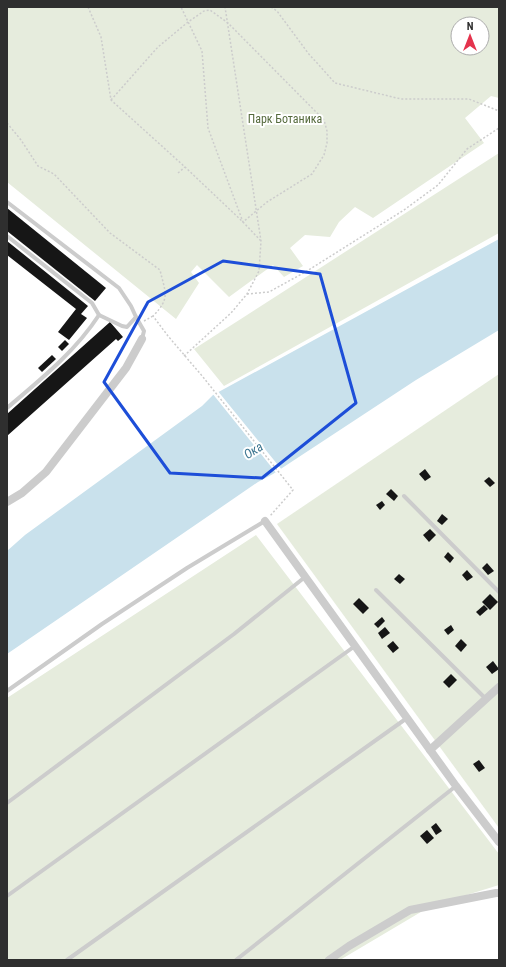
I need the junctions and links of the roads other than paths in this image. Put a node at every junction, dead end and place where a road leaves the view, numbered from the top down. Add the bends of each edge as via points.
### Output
1 (7, 202) edge
2 (7, 236) edge
3 (99, 315) junction
4 (136, 317) junction
5 (142, 339) joint
6 (7, 408) edge
7 (404, 496) dead end
8 (7, 502) edge
9 (265, 521) joint
10 (305, 577) junction
11 (376, 590) dead end
12 (499, 592) edge
13 (355, 646) junction
14 (499, 687) edge
15 (7, 692) edge
16 (486, 699) junction
17 (407, 718) junction
18 (430, 750) junction
19 (456, 786) junction
20 (7, 803) edge
21 (499, 842) edge
22 (499, 893) edge
23 (7, 896) edge
24 (68, 960) edge
25 (236, 960) edge
26 (329, 960) edge

1 - 4 lane via 119,288
2 - 3 lane via 92,304
3 - 4 lane via 127,327
3 - 6 lane via 66,356
4 - 5 lane via 144,331
5 - 8 street via 126,368 46,472 22,493
7 - 12 lane
9 - 10 street
9 - 15 lane via 102,624
10 - 13 street
10 - 20 lane via 234,634
11 - 16 lane
13 - 17 street
13 - 23 lane
14 - 16 street
16 - 18 street
17 - 18 street
17 - 24 lane
18 - 19 street
19 - 21 street
19 - 25 lane
22 - 26 street via 410,910

